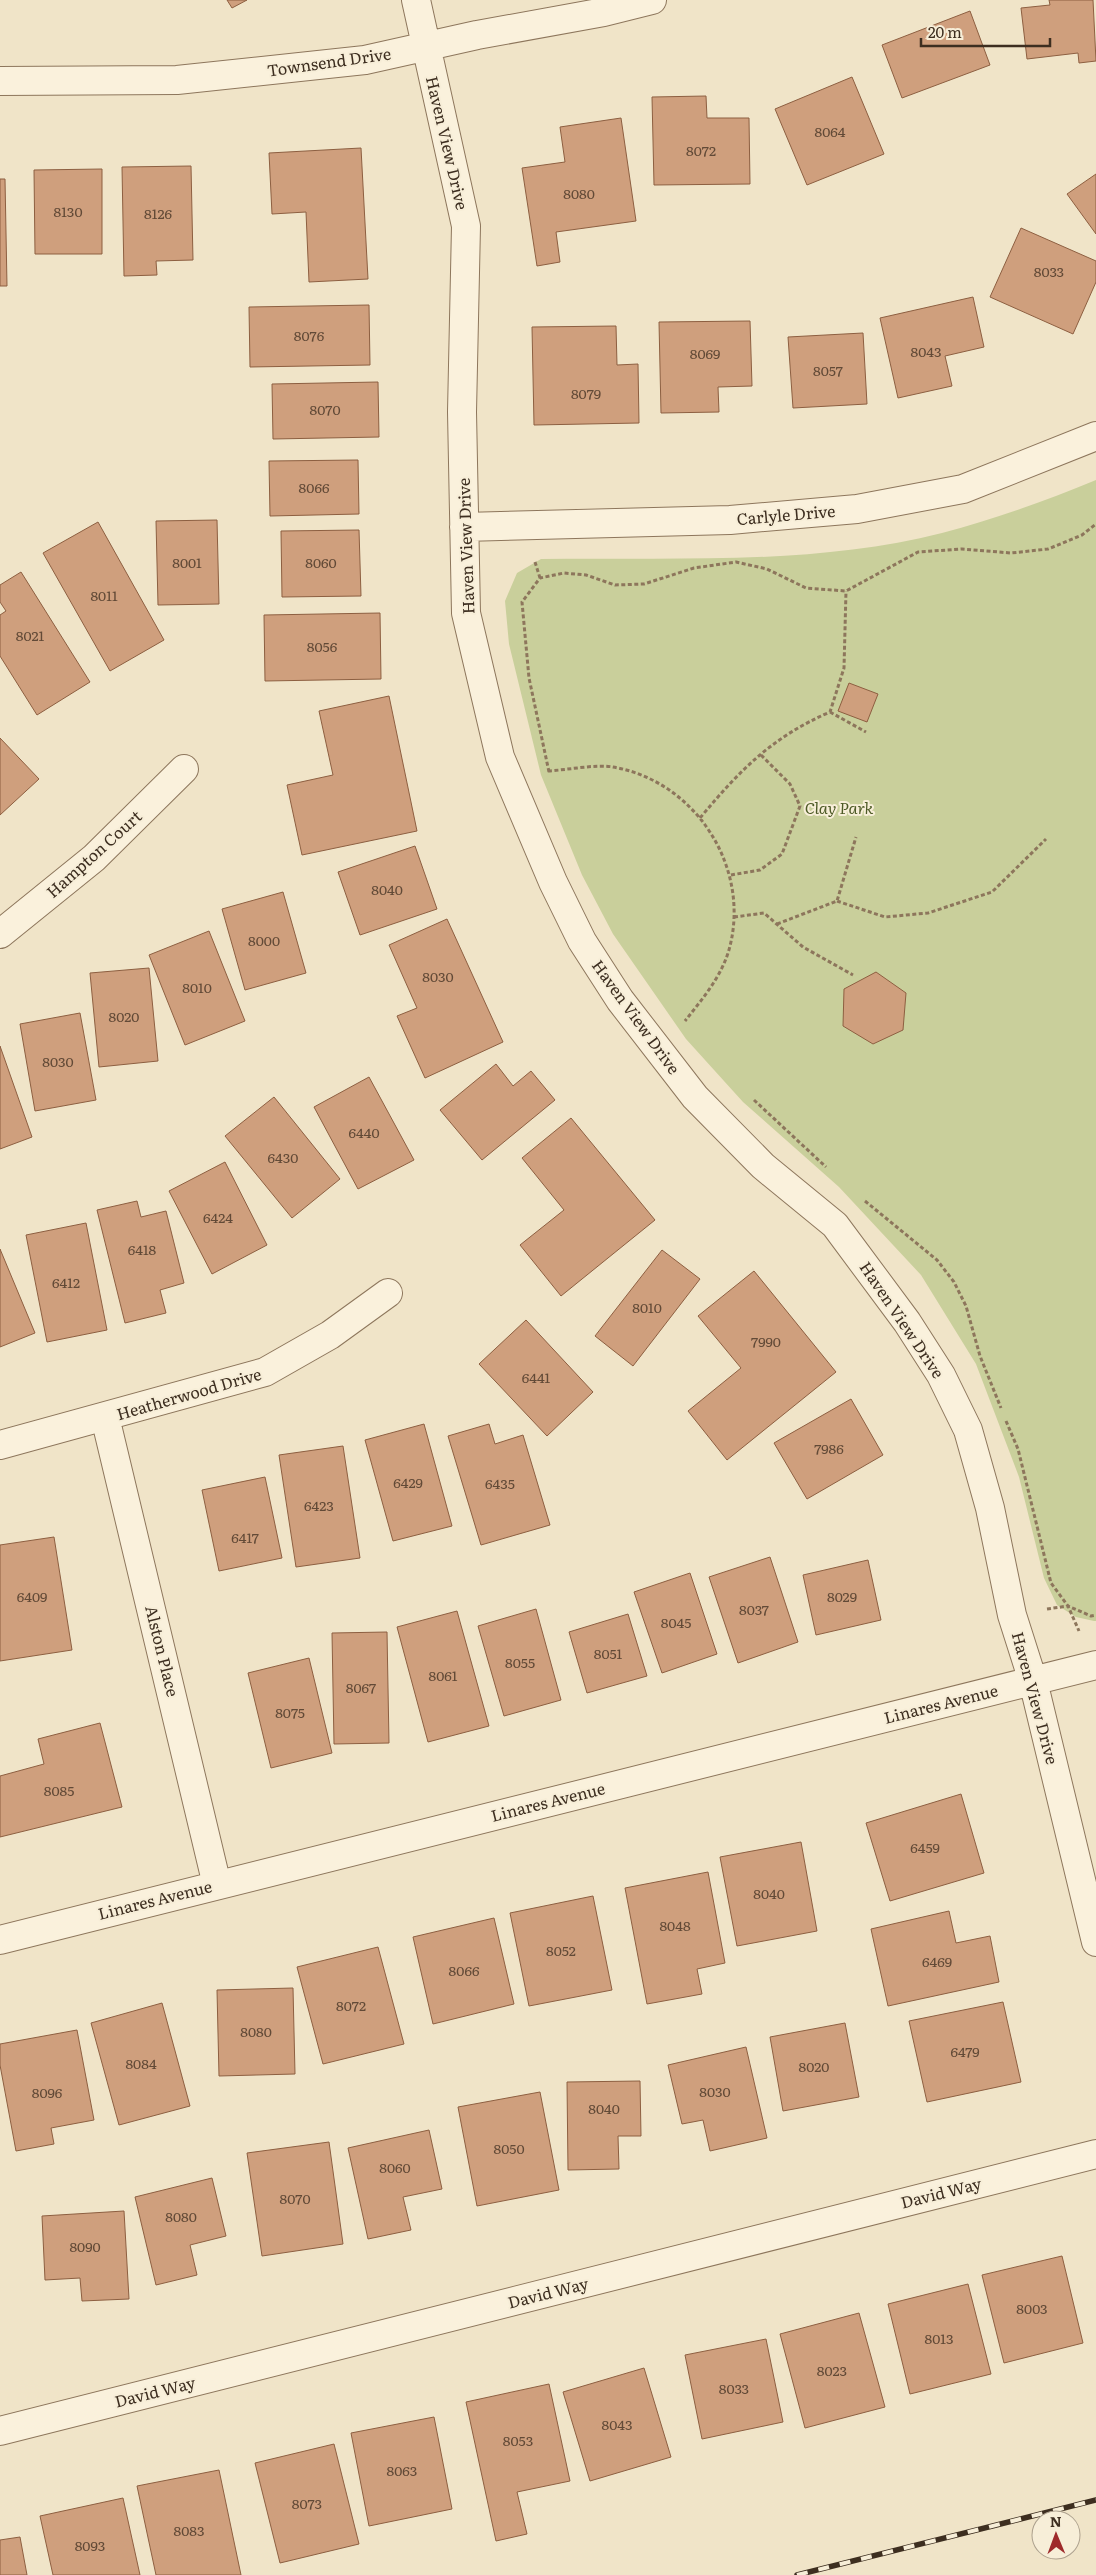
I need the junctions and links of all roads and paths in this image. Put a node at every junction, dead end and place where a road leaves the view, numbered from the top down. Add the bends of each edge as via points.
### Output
1 (416, 0) edge
2 (652, 0) edge
3 (426, 46) junction
4 (0, 81) edge
5 (1096, 436) edge
6 (1096, 524) edge
7 (464, 526) junction
8 (846, 591) junction
9 (830, 712) junction
10 (866, 732) dead end
11 (760, 754) junction
12 (184, 769) dead end
13 (548, 771) junction
14 (552, 780) dead end
15 (700, 818) junction
16 (856, 837) dead end
17 (1046, 839) dead end
18 (731, 875) junction
19 (837, 901) junction
20 (734, 917) junction
21 (777, 924) junction
22 (0, 934) edge
23 (853, 975) dead end
24 (680, 1014) dead end
25 (686, 1021) junction
26 (691, 1028) dead end
27 (750, 1096) dead end
28 (828, 1169) dead end
29 (388, 1294) dead end
30 (105, 1418) junction
31 (0, 1444) edge
32 (1096, 1665) edge
33 (1033, 1681) junction
34 (217, 1885) junction
35 (0, 1940) edge
36 (1096, 1942) edge
37 (1096, 2154) edge
38 (0, 2431) edge

1 - 3 street, Haven View Drive
2 - 3 street, Townsend Drive
3 - 4 street, Townsend Drive via 365,60 177,80
3 - 7 street, Haven View Drive via 466,226 462,412
5 - 7 street, Carlyle Drive via 962,489 857,509 730,520
6 - 8 path via 1082,535 1048,549 1011,553 962,549 918,552
7 - 33 street, Haven View Drive via 466,613 500,757 582,941 620,1000 695,1097 763,1166 835,1225 907,1322 941,1375 968,1430 990,1508 1012,1615
8 - 9 path via 844,668
8 - 13 path via 806,588 767,569 736,562 694,568 644,584 615,585 586,575 564,573 540,578 522,602 530,678
9 - 10 path
9 - 11 path via 800,725
11 - 15 path via 730,782
11 - 18 path via 790,784 800,806 782,854 760,870
12 - 22 street, Hampton Court via 94,858
13 - 14 path
13 - 15 path via 612,766 670,789
15 - 18 path via 719,846
16 - 19 path
17 - 19 path via 992,892 928,913 884,917
18 - 20 path
19 - 21 path
20 - 21 path via 764,913
20 - 25 path via 730,947 711,989
21 - 23 path via 803,947
24 - 25 path
25 - 26 path
27 - 28 path
29 - 30 street, Heatherwood Drive via 330,1335 265,1372
30 - 31 street, Heatherwood Drive
30 - 34 street, Alston Place
32 - 33 street, Linares Avenue
33 - 34 street, Linares Avenue
33 - 36 street, Haven View Drive
34 - 35 street, Linares Avenue
37 - 38 street, David Way

